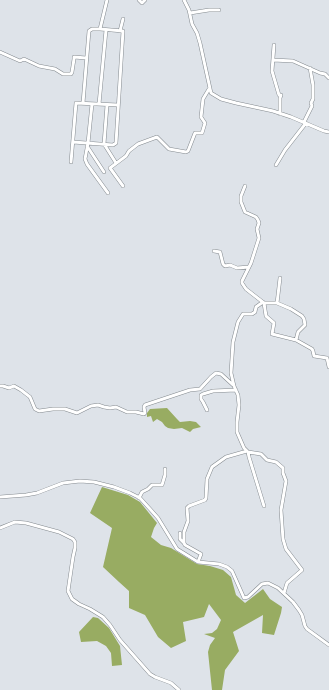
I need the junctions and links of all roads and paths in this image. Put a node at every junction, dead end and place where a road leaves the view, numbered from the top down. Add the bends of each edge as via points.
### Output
1 (107, 0) edge
2 (139, 0) edge
3 (145, 0) edge
4 (184, 0) edge
5 (219, 10) dead end
6 (190, 14) junction
7 (123, 19) dead end
8 (100, 29) junction
9 (106, 30) junction
10 (120, 31) junction
11 (274, 45) dead end
12 (0, 52) edge
13 (86, 58) junction
14 (273, 60) junction
15 (310, 68) junction
16 (329, 78) edge
17 (209, 89) junction
18 (83, 103) junction
19 (92, 104) junction
20 (99, 104) junction
21 (107, 105) junction
22 (118, 106) junction
23 (280, 114) junction
24 (305, 123) junction
25 (329, 132) edge
26 (73, 142) junction
27 (104, 144) junction
28 (88, 145) junction
29 (71, 162) dead end
30 (116, 163) junction
31 (276, 164) dead end
32 (104, 172) dead end
33 (123, 186) dead end
34 (245, 186) dead end
35 (108, 193) dead end
36 (214, 251) dead end
37 (249, 267) junction
38 (280, 278) dead end
39 (264, 303) junction
40 (277, 303) junction
41 (296, 340) junction
42 (329, 367) edge
43 (0, 386) edge
44 (234, 386) junction
45 (236, 390) junction
46 (207, 410) dead end
47 (247, 452) junction
48 (165, 469) dead end
49 (0, 497) edge
50 (139, 498) junction
51 (264, 506) dead end
52 (0, 528) edge
53 (180, 533) dead end
54 (184, 543) junction
55 (198, 562) junction
56 (284, 593) junction
57 (329, 645) edge
58 (179, 690) edge

1 - 8 street
2 - 3 street
4 - 6 street
5 - 6 street
6 - 17 street via 200,43
7 - 10 street
8 - 9 street
8 - 13 street via 89,30
9 - 10 street
9 - 20 street
10 - 22 street via 123,31
11 - 14 street
12 - 13 street via 20,61 24,59 39,66 71,74 74,58
13 - 18 street
14 - 15 street via 292,60
14 - 23 street via 272,73 281,96
15 - 16 street
15 - 24 street via 314,98
17 - 23 street via 221,99
17 - 30 street via 203,99 201,117 205,123 202,132 195,133 188,151 170,149 155,137 137,145
18 - 19 street
18 - 26 street via 76,103
19 - 20 street
19 - 28 street
20 - 21 street
21 - 22 street
21 - 27 street
22 - 27 street via 116,143 113,146
23 - 24 street
24 - 25 street
24 - 31 street
26 - 28 street
26 - 29 street
27 - 28 street
27 - 30 street
28 - 32 street
28 - 35 street via 85,159 87,164
30 - 33 street via 110,168
34 - 37 street via 242,204 245,212 256,217 258,221 259,238
36 - 37 street via 220,252 225,266
37 - 39 street via 242,283
38 - 40 street
39 - 40 street
39 - 41 street via 266,316 274,323 272,334
39 - 44 street via 256,307 252,314 243,314 238,322 231,369
40 - 41 street via 291,308 304,319 305,324 298,332
41 - 42 street via 313,350 314,356 326,357
43 - 44 street via 14,386 21,390 30,397 38,411 65,409 77,413 96,405 144,414 145,405 200,389 216,374 221,374
44 - 45 street
45 - 46 street via 203,394 200,397
45 - 47 street via 237,432
47 - 51 street
47 - 54 street via 226,457 211,468 207,479 206,499 187,508 188,521
47 - 56 street via 261,454 283,468 286,481 281,510 283,539 286,549 302,570 287,583
48 - 50 street via 166,475 162,485 152,486 142,492
49 - 50 street via 37,493 65,483 87,481 114,487
50 - 55 street via 158,518 177,549
52 - 58 street via 15,522 26,523 59,532 73,539 75,548 68,591 72,599 102,617 150,674 171,683
53 - 54 street via 180,540
54 - 55 street via 201,554
55 - 56 street via 221,564 230,569 244,598 262,584 271,584
56 - 57 street via 299,610 307,629

